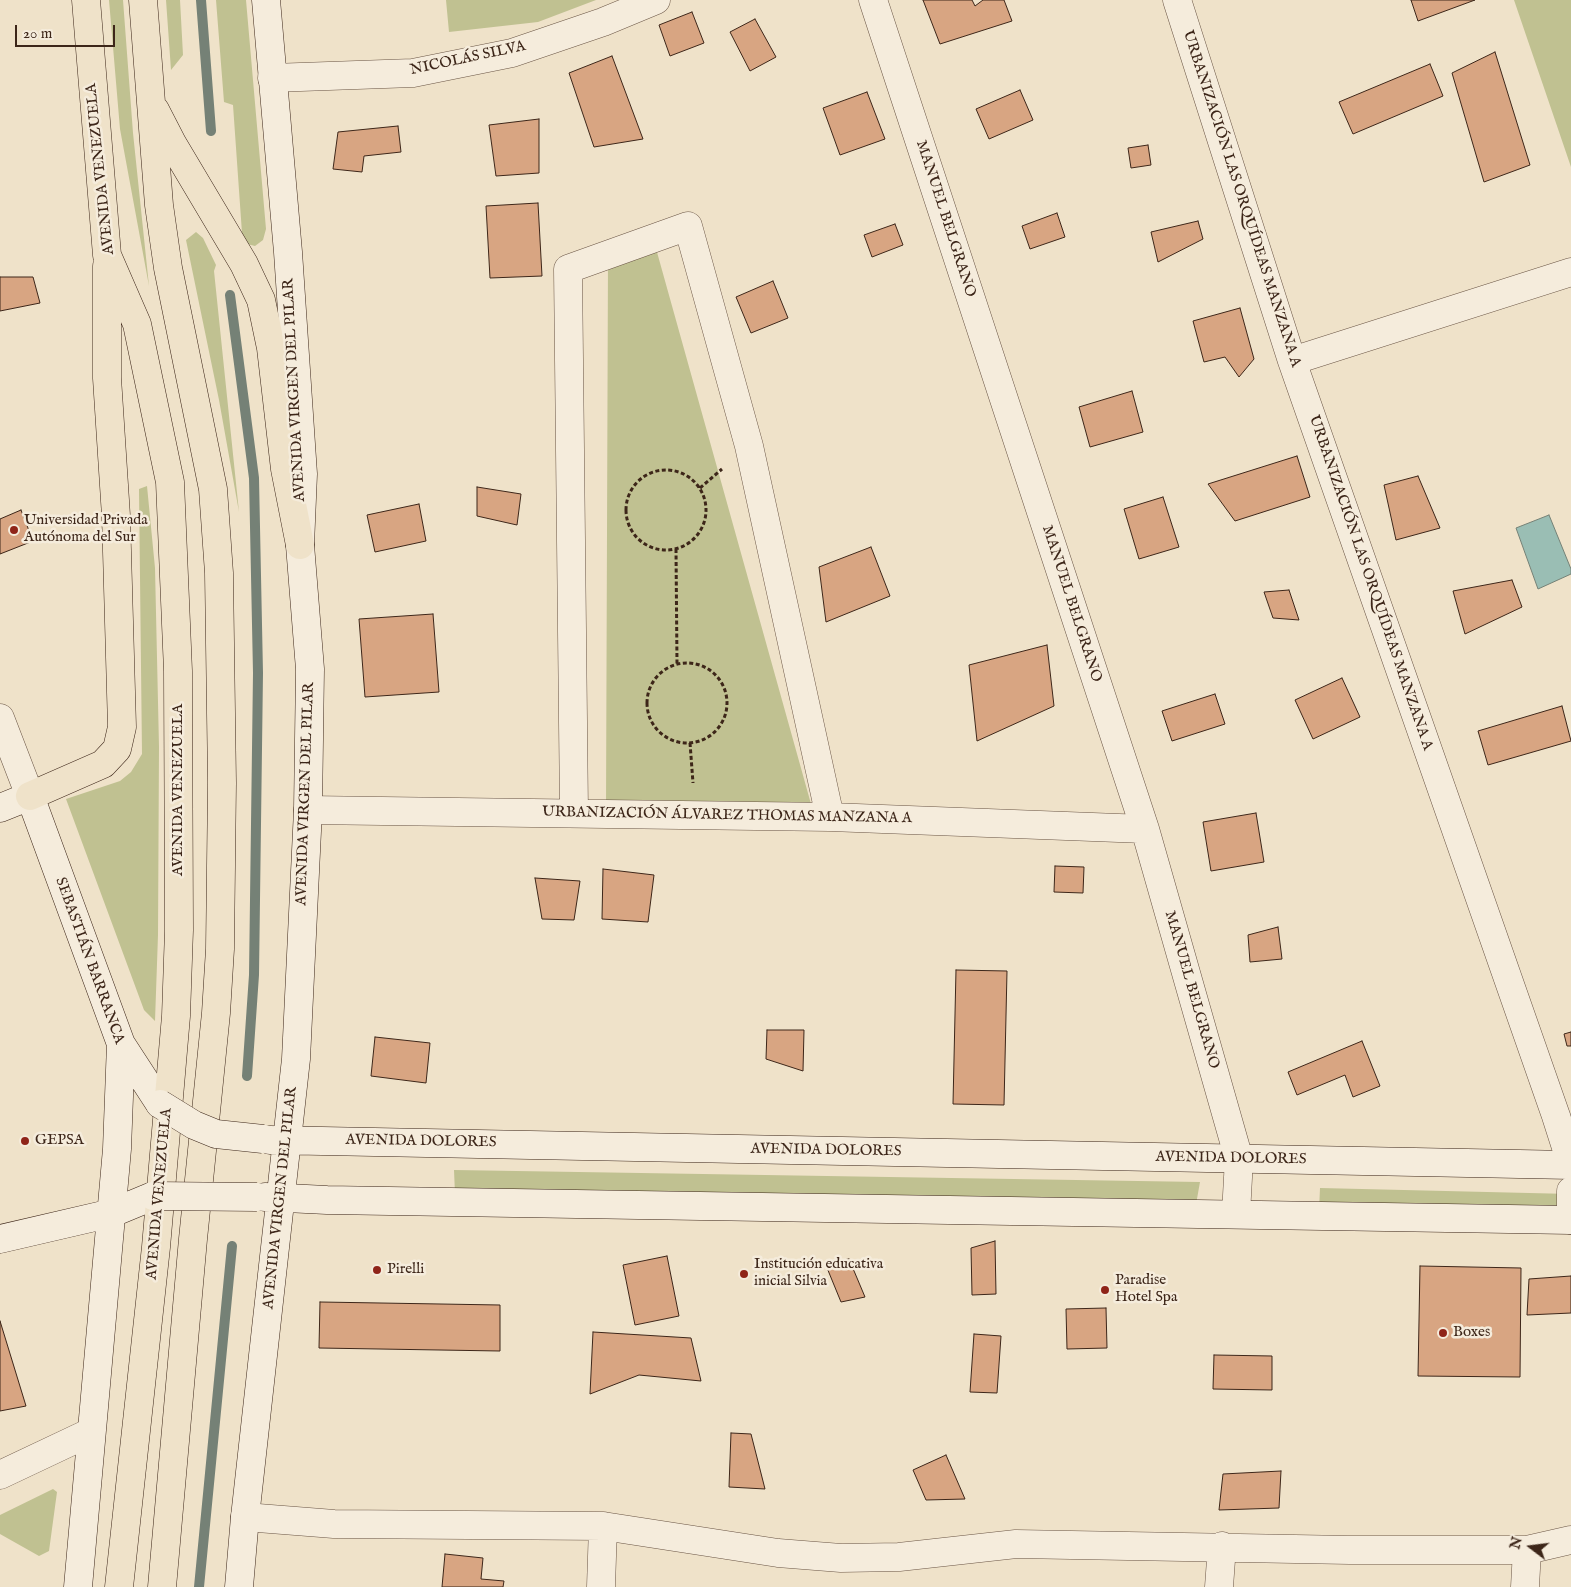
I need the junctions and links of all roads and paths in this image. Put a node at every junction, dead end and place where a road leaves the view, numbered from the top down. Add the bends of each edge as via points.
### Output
1 (86, 0) edge
2 (143, 0) edge
3 (266, 0) edge
4 (656, 0) edge
5 (873, 0) edge
6 (1177, 0) edge
7 (272, 78) junction
8 (151, 101) junction
9 (107, 255) junction
10 (1571, 272) edge
11 (1292, 362) junction
12 (300, 545) junction
13 (676, 549) junction
14 (677, 664) junction
15 (0, 718) edge
16 (690, 743) junction
17 (30, 796) junction
18 (0, 808) edge
19 (308, 810) junction
20 (574, 812) junction
21 (696, 816) junction
22 (830, 817) junction
23 (1145, 829) junction
24 (121, 1044) junction
25 (276, 1140) junction
26 (1239, 1159) junction
27 (1571, 1164) edge
28 (1571, 1191) edge
29 (270, 1197) junction
30 (112, 1213) junction
31 (1236, 1214) junction
32 (1571, 1220) edge
33 (0, 1239) edge
34 (91, 1432) junction
35 (0, 1474) edge
36 (245, 1517) junction
37 (603, 1526) junction
38 (1571, 1540) edge
39 (1222, 1546) junction
40 (1527, 1550) junction
41 (78, 1587) edge
42 (119, 1587) edge
43 (162, 1587) edge
44 (239, 1587) edge
45 (601, 1587) edge
46 (1219, 1587) edge
47 (1524, 1587) edge

1 - 9 main road, AVENIDA VENEZUELA
2 - 8 main road
3 - 7 street, AVENIDA VIRGEN DEL PILAR
4 - 7 street, NICOLÁS SILVA via 604,22 503,55 413,73
5 - 23 street, MANUEL BELGRANO
6 - 11 street, URBANIZACIÓN LAS ORQUÍDEAS MANZANA A
7 - 12 street, AVENIDA VIRGEN DEL PILAR via 289,261 302,474
8 - 12 main road via 172,143 244,264 261,300 271,348 285,469
8 - 43 main road via 154,163 168,268 213,489 219,573 222,782 216,1013
9 - 17 main road via 107,378 116,516 122,727 116,749 103,764
9 - 42 main road, AVENIDA VENEZUELA via 137,324 170,482 178,671 179,930 176,1016 156,1248
10 - 11 street
11 - 27 street, URBANIZACIÓN LAS ORQUÍDEAS MANZANA A
12 - 19 street, AVENIDA VIRGEN DEL PILAR via 310,669
13 - 13 path via 649,547 638,539 626,514 633,487 655,471 680,472 700,488 705,499 703,525 692,540
13 - 14 path
14 - 16 path via 655,678 646,703 655,727 664,736
14 - 16 path via 690,662 714,673 726,696 726,710 714,733
15 - 17 street, SEBASTIÁN BARRANCA
16 - 21 path
17 - 18 street
17 - 24 street, SEBASTIÁN BARRANCA
19 - 20 street, URBANIZACIÓN ÁLVAREZ THOMAS MANZANA A
19 - 25 street, AVENIDA VIRGEN DEL PILAR via 296,1059
20 - 21 street, URBANIZACIÓN ÁLVAREZ THOMAS MANZANA A
20 - 22 street via 568,269 688,226 749,446
21 - 22 street, URBANIZACIÓN ÁLVAREZ THOMAS MANZANA A
22 - 23 street, URBANIZACIÓN ÁLVAREZ THOMAS MANZANA A
23 - 26 street, MANUEL BELGRANO
24 - 25 street, AVENIDA DOLORES, bridge via 160,1104 216,1134
24 - 30 street, SEBASTIÁN BARRANCA
25 - 26 street, AVENIDA DOLORES
25 - 29 street, AVENIDA VIRGEN DEL PILAR
26 - 27 street, AVENIDA DOLORES
26 - 31 street, MANUEL BELGRANO
28 - 32 street
29 - 30 street, bridge via 153,1196
29 - 31 street
29 - 36 street, AVENIDA VIRGEN DEL PILAR
30 - 33 street
30 - 34 street
31 - 32 street
34 - 35 street
34 - 41 street
36 - 37 street via 334,1524
36 - 44 street, AVENIDA VIRGEN DEL PILAR
37 - 39 street via 778,1553 841,1558 899,1557 1016,1544
37 - 45 street
38 - 40 street
39 - 40 street
39 - 46 street
40 - 47 street

